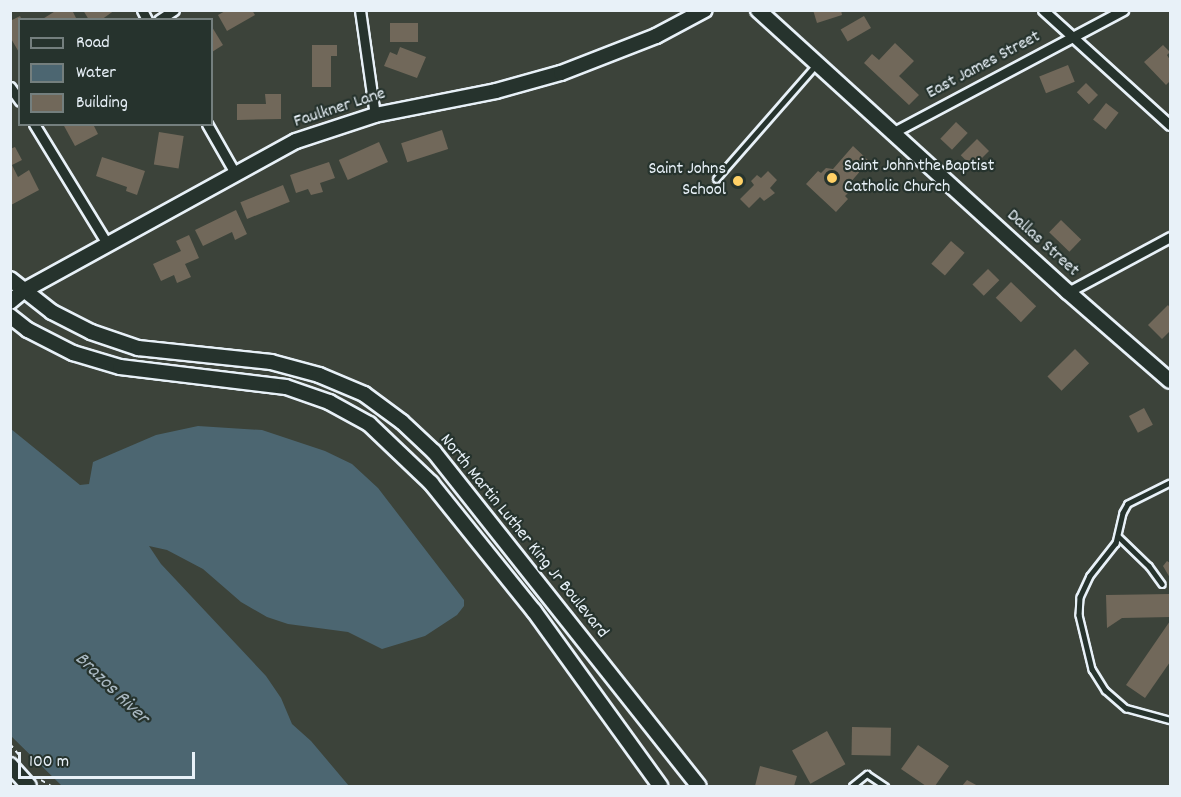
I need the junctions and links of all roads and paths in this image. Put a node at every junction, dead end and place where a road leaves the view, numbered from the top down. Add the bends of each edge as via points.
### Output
1 (360, 10) edge
2 (705, 10) edge
3 (758, 10) edge
4 (1043, 10) edge
5 (1123, 10) edge
6 (1073, 38) junction
7 (817, 64) junction
8 (375, 115) junction
9 (1170, 125) edge
10 (35, 126) edge
11 (208, 126) edge
12 (892, 133) junction
13 (235, 173) junction
14 (716, 179) dead end
15 (1170, 237) edge
16 (108, 245) junction
17 (10, 279) edge
18 (23, 291) junction
19 (1068, 292) junction
20 (10, 302) edge
21 (10, 316) edge
22 (1170, 381) edge
23 (1170, 483) edge
24 (1118, 536) junction
25 (1162, 584) dead end
26 (1170, 720) edge
27 (10, 765) edge
28 (29, 786) edge
29 (660, 786) edge
30 (699, 786) edge
31 (852, 786) edge
32 (885, 786) edge

1 - 8 street
2 - 8 main road, Faulkner Lane via 656,36 561,73 496,91
3 - 7 main road, Dallas Street
4 - 6 street
5 - 6 street, East James Street
6 - 9 street
6 - 12 street, East James Street
7 - 12 main road, Dallas Street
7 - 14 lane
8 - 13 main road, Faulkner Lane via 296,141
10 - 16 street
11 - 13 street
12 - 19 main road, Dallas Street
13 - 16 main road, Faulkner Lane
15 - 19 street
16 - 18 main road, Faulkner Lane
17 - 18 main road, North Martin Luther King Jr Boulevard
18 - 20 main road, Faulkner Lane
18 - 30 main road, North Martin Luther King Jr Boulevard via 52,312 91,332 138,348 271,362 319,375 371,399 434,452
19 - 22 main road, Dallas Street
21 - 29 main road, North Martin Luther King Jr Boulevard via 73,353 120,367 286,387 328,402 369,424 431,483 534,611
23 - 24 lane via 1128,504
24 - 25 lane
24 - 26 lane via 1080,597 1079,615 1092,669 1105,690 1126,708
27 - 28 main road
31 - 32 lane via 867,774

